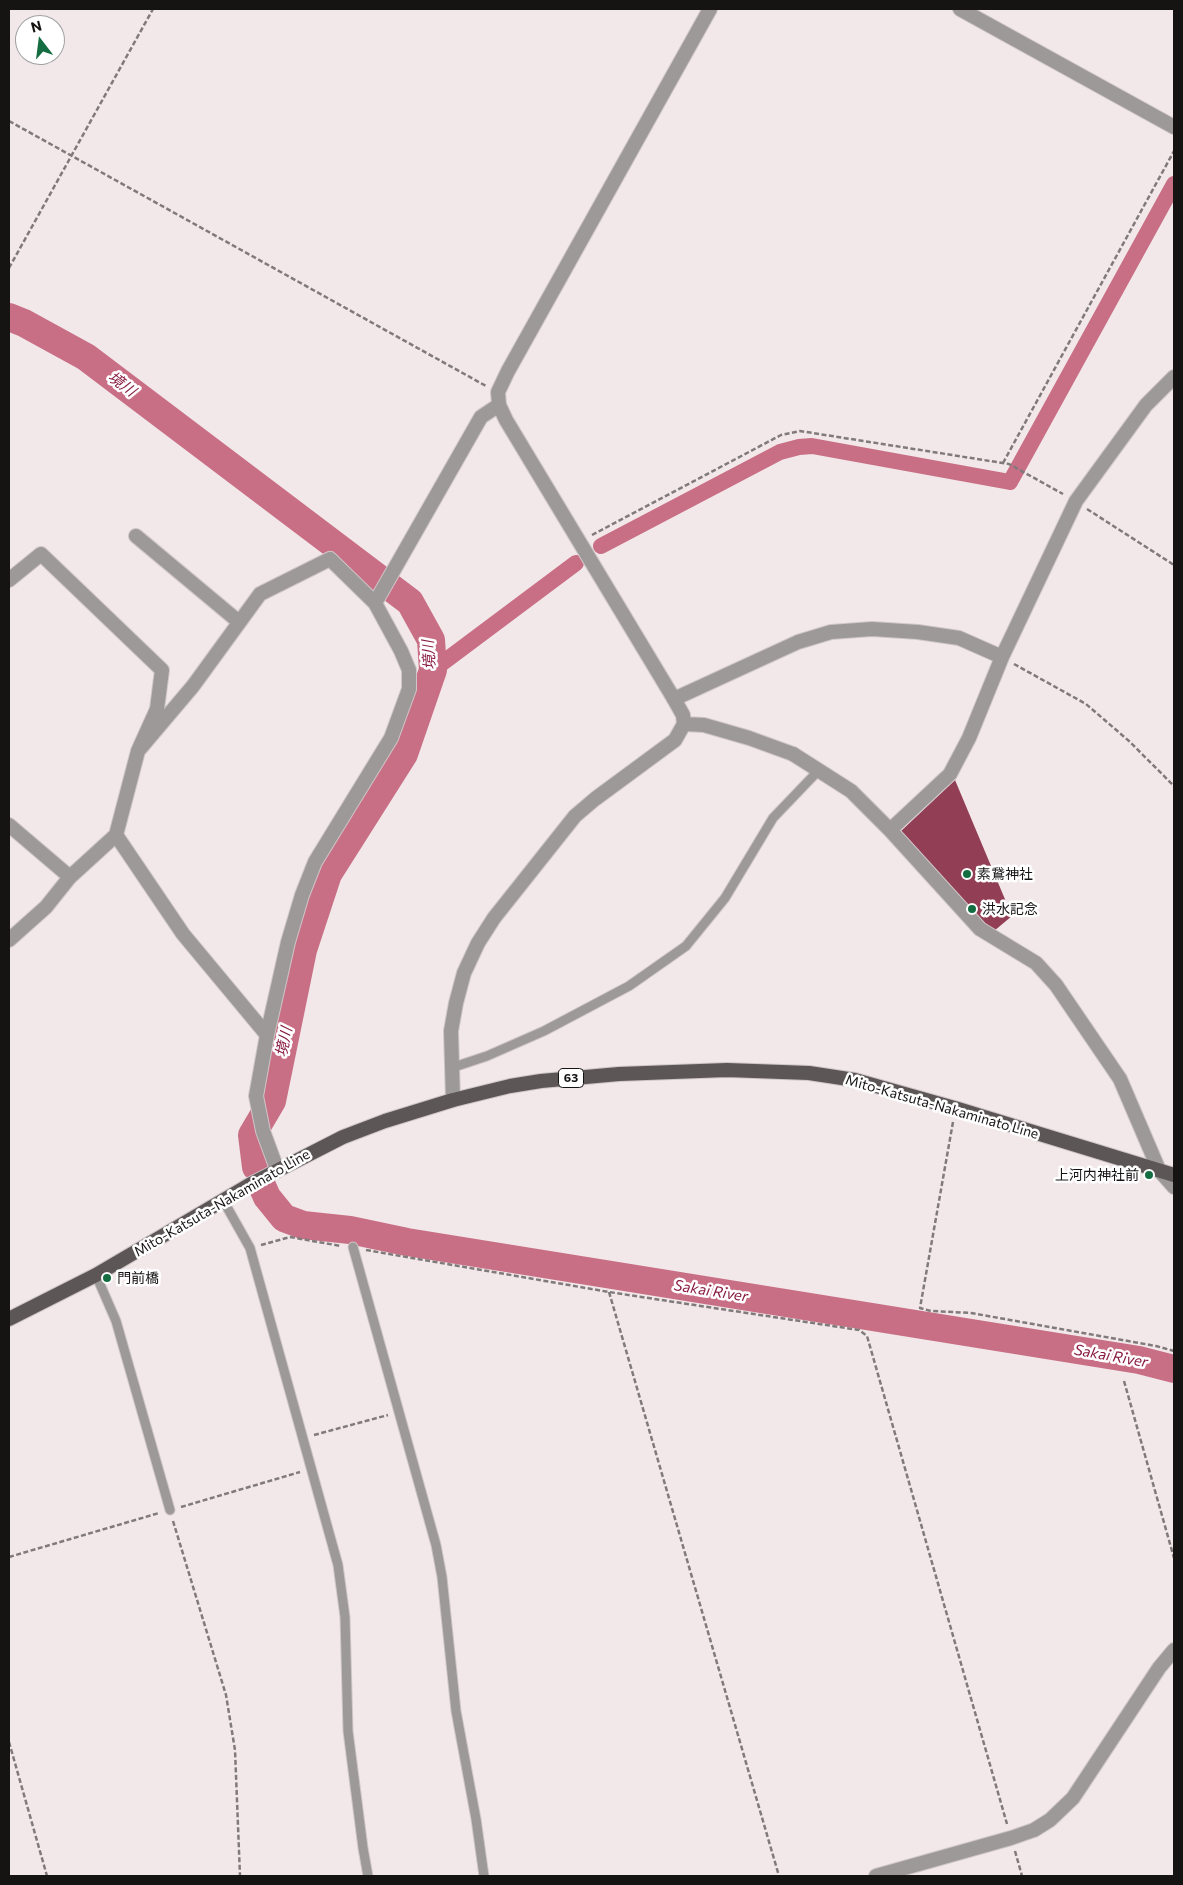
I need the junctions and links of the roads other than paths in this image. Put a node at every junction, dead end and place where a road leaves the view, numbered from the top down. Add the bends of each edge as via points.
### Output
1 (710, 9) edge
2 (960, 9) edge
3 (1174, 127) edge
4 (1174, 377) edge
5 (499, 399) junction
6 (136, 536) dead end
7 (9, 580) edge
8 (378, 598) junction
9 (239, 622) junction
10 (1002, 657) junction
11 (674, 699) junction
12 (684, 724) junction
13 (138, 751) junction
14 (819, 770) junction
15 (9, 825) edge
16 (890, 830) junction
17 (116, 835) junction
18 (70, 877) junction
19 (9, 940) edge
20 (267, 1035) junction
21 (451, 1068) junction
22 (453, 1100) junction
23 (277, 1169) junction
24 (1158, 1170) junction
25 (1174, 1175) edge
26 (1174, 1187) edge
27 (223, 1200) junction
28 (352, 1248) road end
29 (96, 1275) junction
30 (9, 1319) edge
31 (170, 1510) road end
32 (1174, 1650) edge
33 (368, 1876) edge
34 (484, 1876) edge
35 (876, 1876) edge

1 - 5 street via 508,371
2 - 3 street
4 - 10 street via 1146,405 1076,501
5 - 8 street via 481,417
5 - 11 street
6 - 9 street
7 - 13 street via 41,554 162,670 157,709
8 - 9 street via 330,559 260,594
8 - 20 street via 409,670 409,689 391,738 316,862 302,894
9 - 13 street via 193,686
10 - 11 street via 959,638 918,632 872,628 831,632 798,642
10 - 16 street via 969,738 950,774
11 - 12 street via 684,715
12 - 14 street via 704,725 749,738 793,754
12 - 21 street via 675,740 575,816 494,918 464,972 451,1031
13 - 17 street
14 - 16 street via 851,791
14 - 21 lane via 773,818 725,898 686,946 629,986 544,1031
15 - 18 street
16 - 24 street via 980,929 1036,963 1056,985 1120,1078
17 - 18 street
17 - 20 street via 182,934
18 - 19 street via 46,907
20 - 23 street via 256,1096 263,1131
21 - 22 street
22 - 23 main road, Mito-Katsuta-Nakaminato Line / 63 via 363,1129
22 - 24 main road, Mito-Katsuta-Nakaminato Line / 63 via 541,1081 619,1074 727,1070 809,1073 855,1080
23 - 27 main road, Mito-Katsuta-Nakaminato Line / 63
24 - 25 main road, Mito-Katsuta-Nakaminato Line / 63
24 - 26 street
27 - 29 main road, Mito-Katsuta-Nakaminato Line / 63
27 - 33 lane via 250,1248 338,1565 345,1617 348,1731
28 - 34 lane via 439,1561 456,1711
29 - 30 main road, Mito-Katsuta-Nakaminato Line / 63
29 - 31 lane via 116,1321
32 - 35 street via 1073,1798 1050,1820 1011,1838

